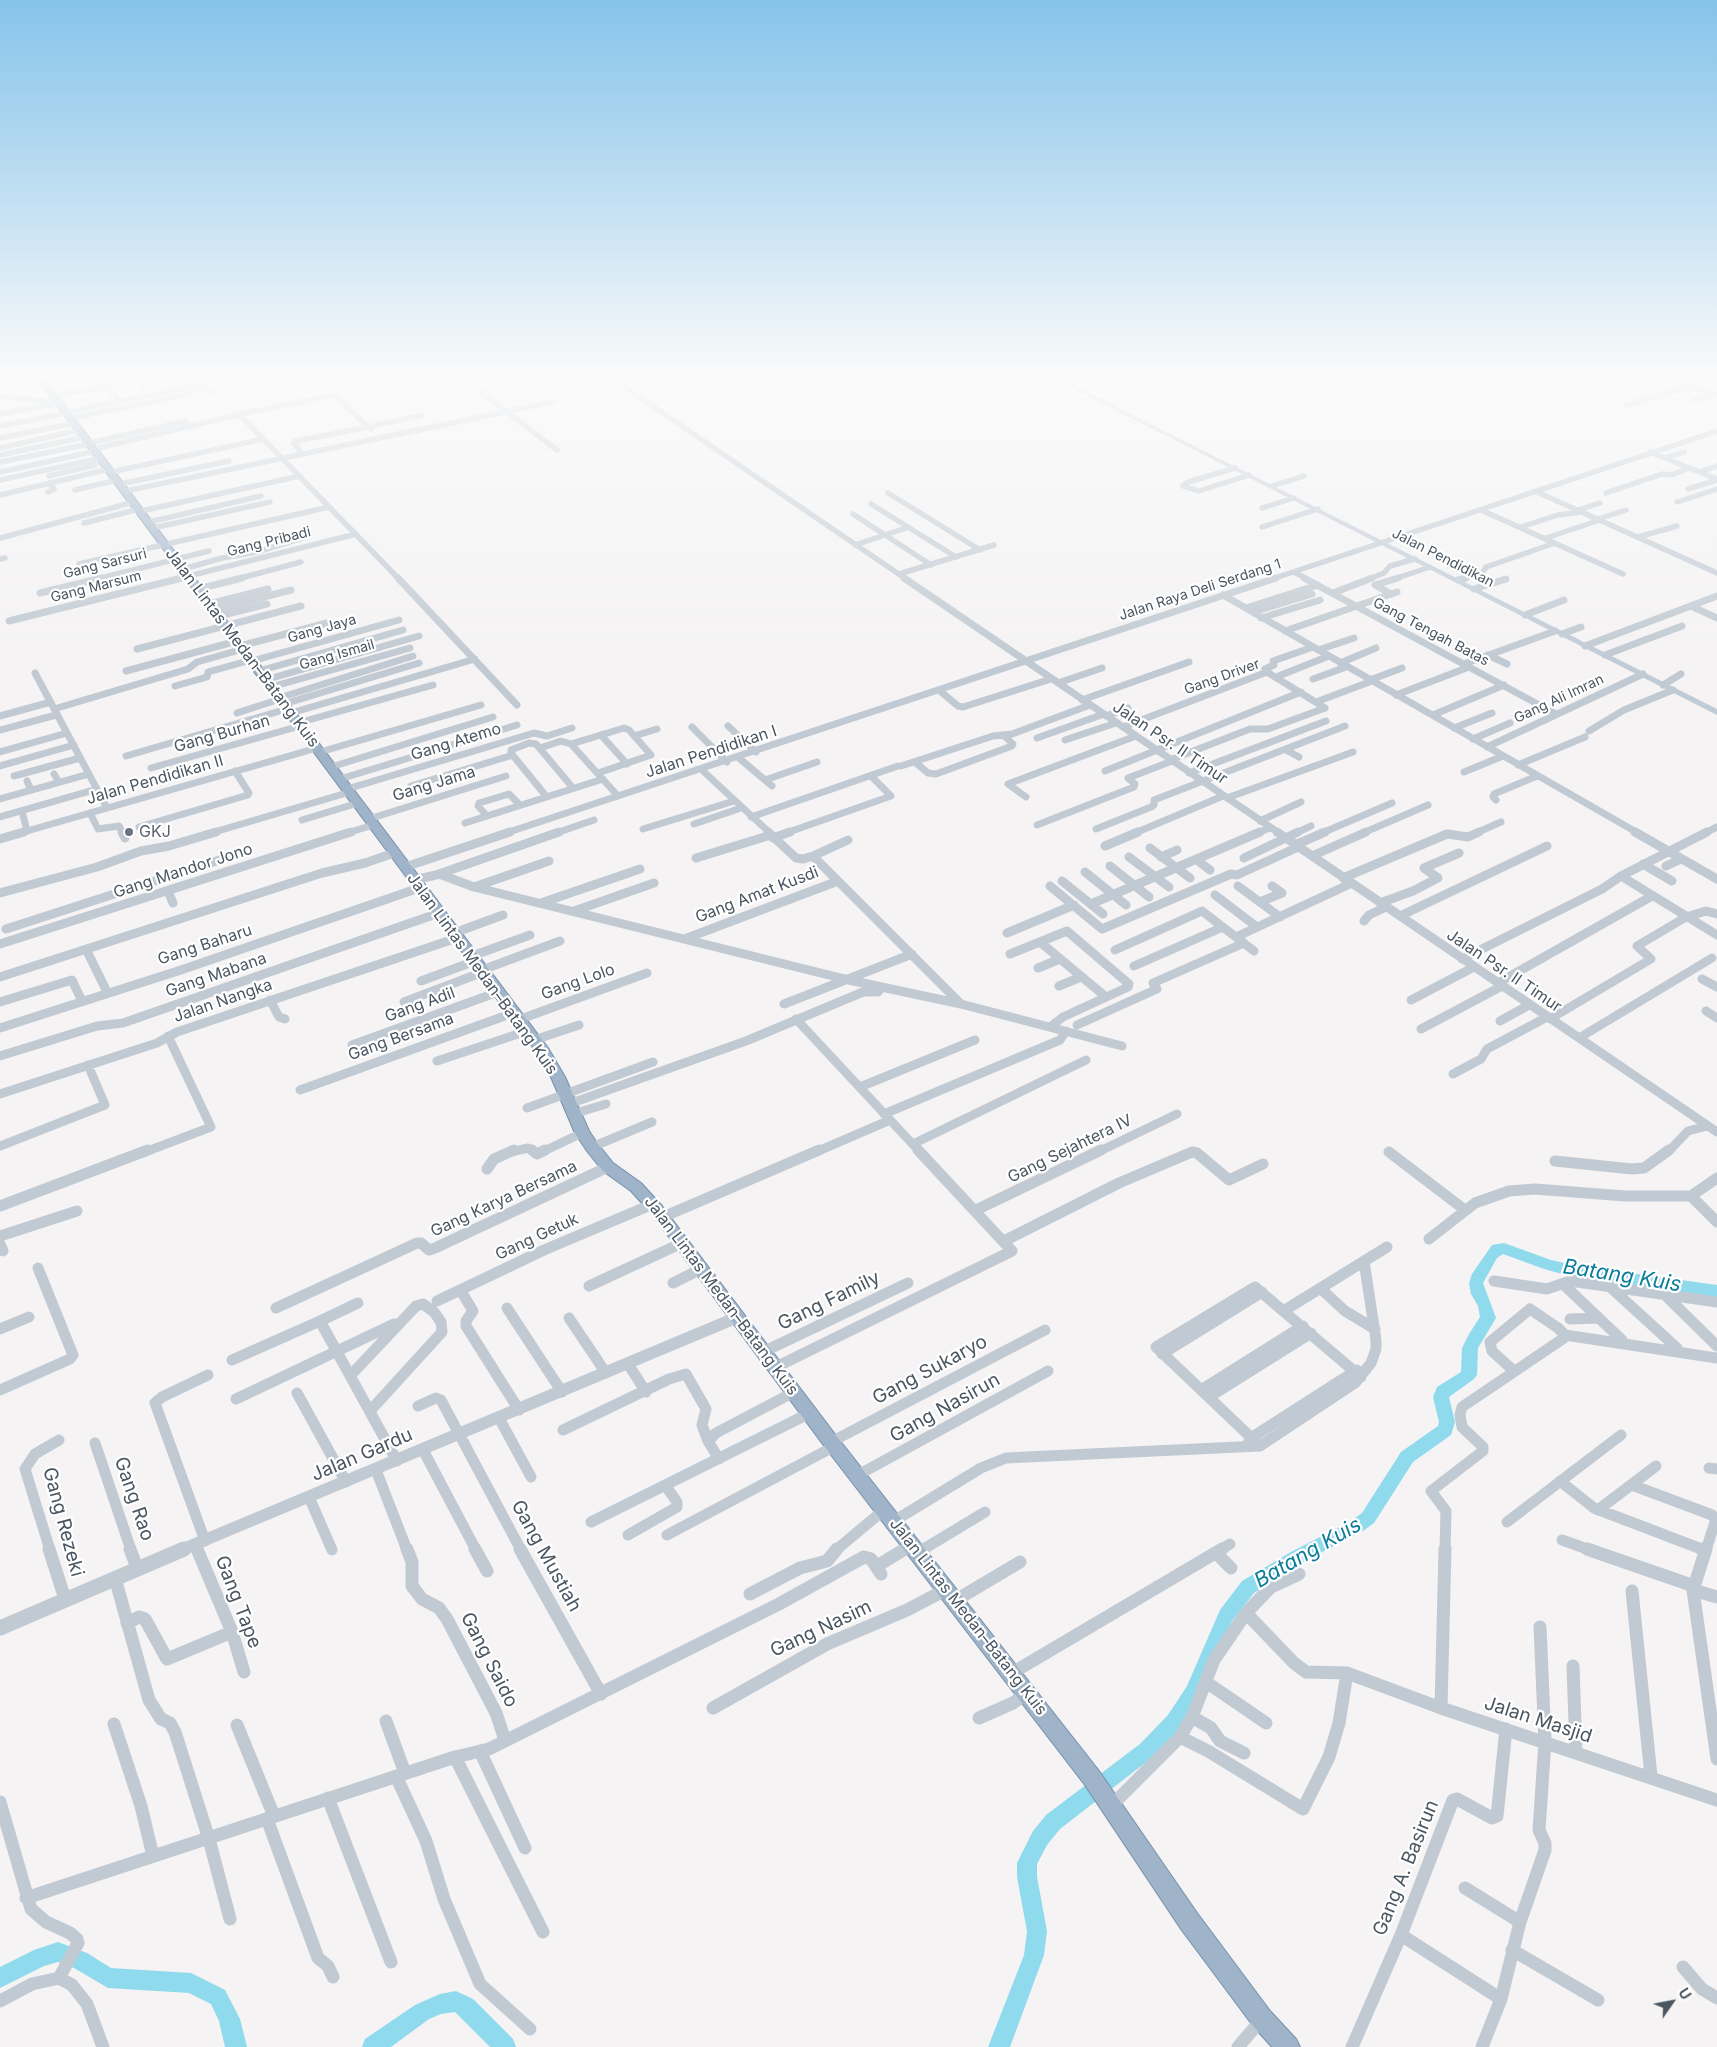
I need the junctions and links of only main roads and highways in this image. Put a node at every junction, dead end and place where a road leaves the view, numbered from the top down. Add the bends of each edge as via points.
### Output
1 (110, 471) edge
2 (1240, 471) edge
3 (1717, 712) edge
4 (414, 876) joint
5 (1288, 2047) edge

1 - 4 highway, Jalan Lintas Medan–Batang Kuis
2 - 3 main road, Jalan Pendidikan
4 - 5 highway, Jalan Lintas Medan–Batang Kuis via 549,1061 592,1147 608,1167 636,1187 663,1217 833,1444 1012,1673 1102,1793 1184,1914 1262,2019

